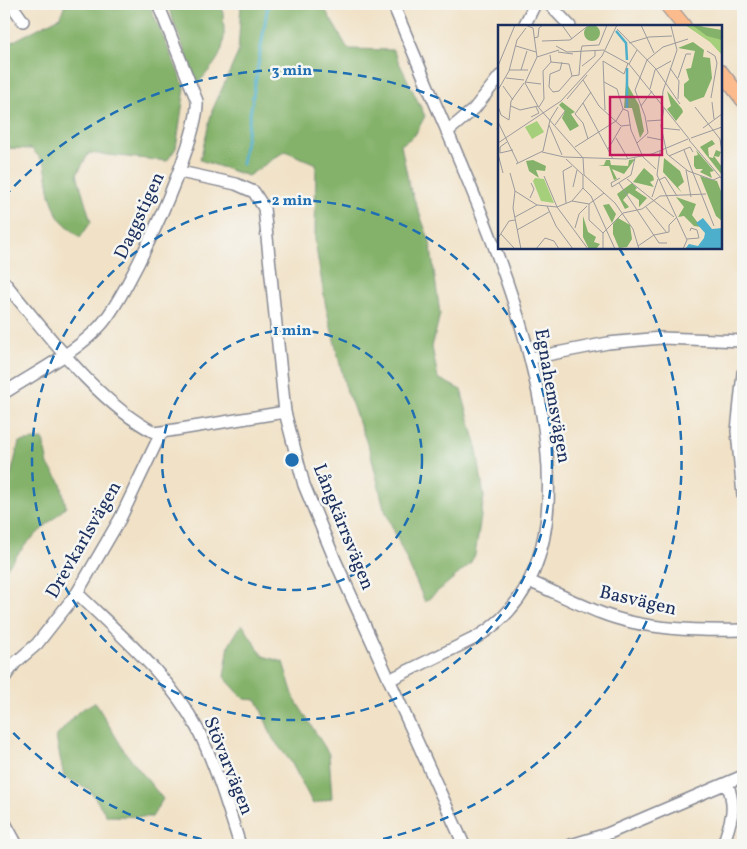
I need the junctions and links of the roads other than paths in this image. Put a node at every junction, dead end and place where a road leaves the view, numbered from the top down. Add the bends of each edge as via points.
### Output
1 (11, 4) edge
2 (158, 4) edge
3 (393, 4) edge
4 (536, 4) edge
5 (549, 4) edge
6 (666, 4) edge
7 (23, 21) dead end
8 (525, 25) edge
9 (569, 25) edge
10 (683, 25) edge
11 (722, 73) edge
12 (498, 79) edge
13 (743, 100) edge
14 (447, 132) junction
15 (180, 172) junction
16 (4, 282) edge
17 (743, 341) edge
18 (64, 355) junction
19 (531, 358) junction
20 (743, 373) edge
21 (4, 393) edge
22 (285, 412) junction
23 (161, 434) junction
24 (741, 457) edge
25 (743, 496) edge
26 (531, 582) junction
27 (77, 593) junction
28 (743, 630) edge
29 (4, 678) edge
30 (390, 680) junction
31 (743, 776) edge
32 (727, 783) junction
33 (4, 821) edge
34 (17, 845) edge
35 (240, 845) edge
36 (464, 845) edge
37 (571, 845) edge
38 (723, 845) edge

1 - 7 street
2 - 15 street, Daggstigen via 197,101 198,114
3 - 14 street, Egnahemsvägen
4 - 8 street
5 - 9 street
6 - 10 main road
11 - 13 main road
12 - 14 street via 474,109
14 - 19 street, Egnahemsvägen via 482,211 510,287
15 - 18 street, Daggstigen via 124,289 101,325
15 - 22 street, Långkärrsvägen via 236,184 254,192 264,208
16 - 18 street
17 - 19 street via 661,338 608,343
18 - 21 street, Daggstigen
18 - 23 street via 124,410
19 - 26 street, Egnahemsvägen via 549,487 545,532
20 - 24 street via 737,431
22 - 23 street
22 - 30 street, Långkärrsvägen via 311,505
23 - 27 street, Drevkarlsvägen via 120,519
24 - 25 street
26 - 28 street, Basvägen via 603,614 661,628
26 - 30 street, Egnahemsvägen via 488,630
27 - 29 street, Drevkarlsvägen
27 - 35 street, Stövarvägen via 150,665 170,688 197,729
30 - 36 street, Långkärrsvägen
31 - 32 street
32 - 37 street via 607,834
32 - 38 street via 734,808
33 - 34 street

